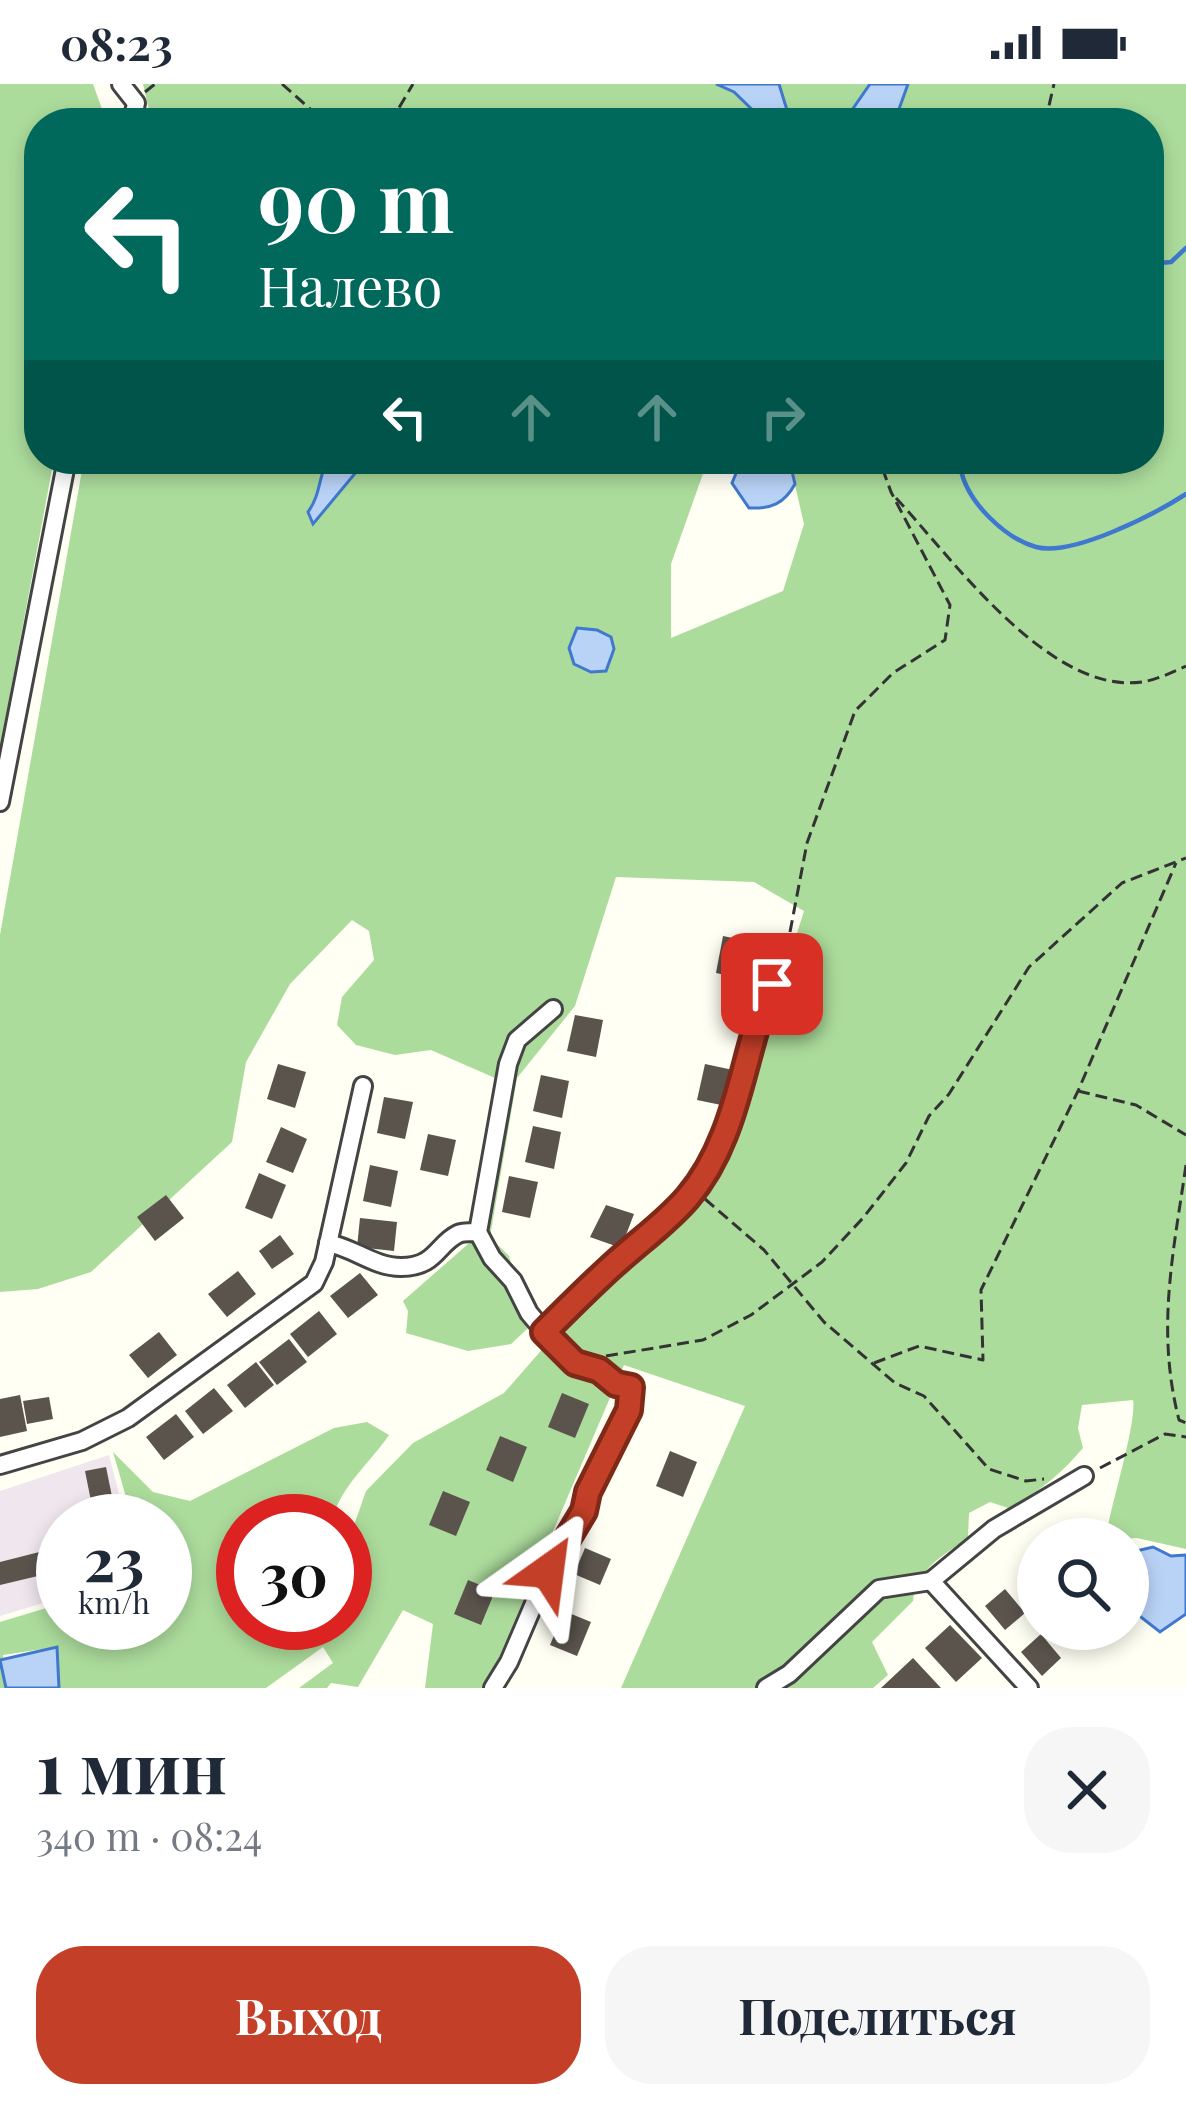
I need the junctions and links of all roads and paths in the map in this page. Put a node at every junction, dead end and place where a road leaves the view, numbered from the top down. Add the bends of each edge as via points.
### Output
1 (121, 84) edge
2 (282, 84) edge
3 (138, 94) edge
4 (309, 108) edge
5 (64, 474) edge
6 (884, 474) edge
7 (891, 492) junction
8 (1186, 666) edge
9 (0, 802) edge
10 (1186, 858) edge
11 (1176, 863) junction
12 (788, 947) joint
13 (553, 1009) dead end
14 (363, 1086) dead end
15 (1078, 1091) junction
16 (1186, 1135) edge
17 (1186, 1165) edge
18 (696, 1189) junction
19 (478, 1232) junction
20 (328, 1243) junction
21 (794, 1281) junction
22 (544, 1332) junction
23 (575, 1363) junction
24 (874, 1363) junction
25 (1183, 1421) edge
26 (1186, 1437) edge
27 (0, 1465) edge
28 (1084, 1476) joint
29 (1045, 1479) dead end
30 (931, 1581) junction
31 (493, 1688) edge
32 (766, 1688) edge
33 (1028, 1688) edge

1 - 3 street
2 - 4 path
5 - 9 street
6 - 7 path
7 - 8 path via 981,596 1055,656 1086,674 1143,682
7 - 12 path via 950,605 945,640 893,673 855,711 807,843
10 - 11 path
11 - 15 path
11 - 21 path via 1122,883 1030,967 886,1190 822,1262
12 - 18 street via 755,1021 724,1135
13 - 19 street via 517,1040 508,1064
14 - 20 street
15 - 16 path via 1136,1105
15 - 24 path via 981,1290 983,1360 919,1346
17 - 25 path via 1166,1306 1168,1375
18 - 21 path
18 - 22 street
19 - 20 street via 458,1234 436,1257 399,1267
19 - 22 street
20 - 27 street via 302,1294 128,1418
21 - 23 path via 703,1340
21 - 24 path via 824,1322
22 - 23 street
23 - 31 street via 631,1387 629,1410
24 - 29 path via 924,1396 989,1468
26 - 28 path via 1165,1434
28 - 30 street via 994,1529
30 - 32 street via 879,1589
30 - 33 street

